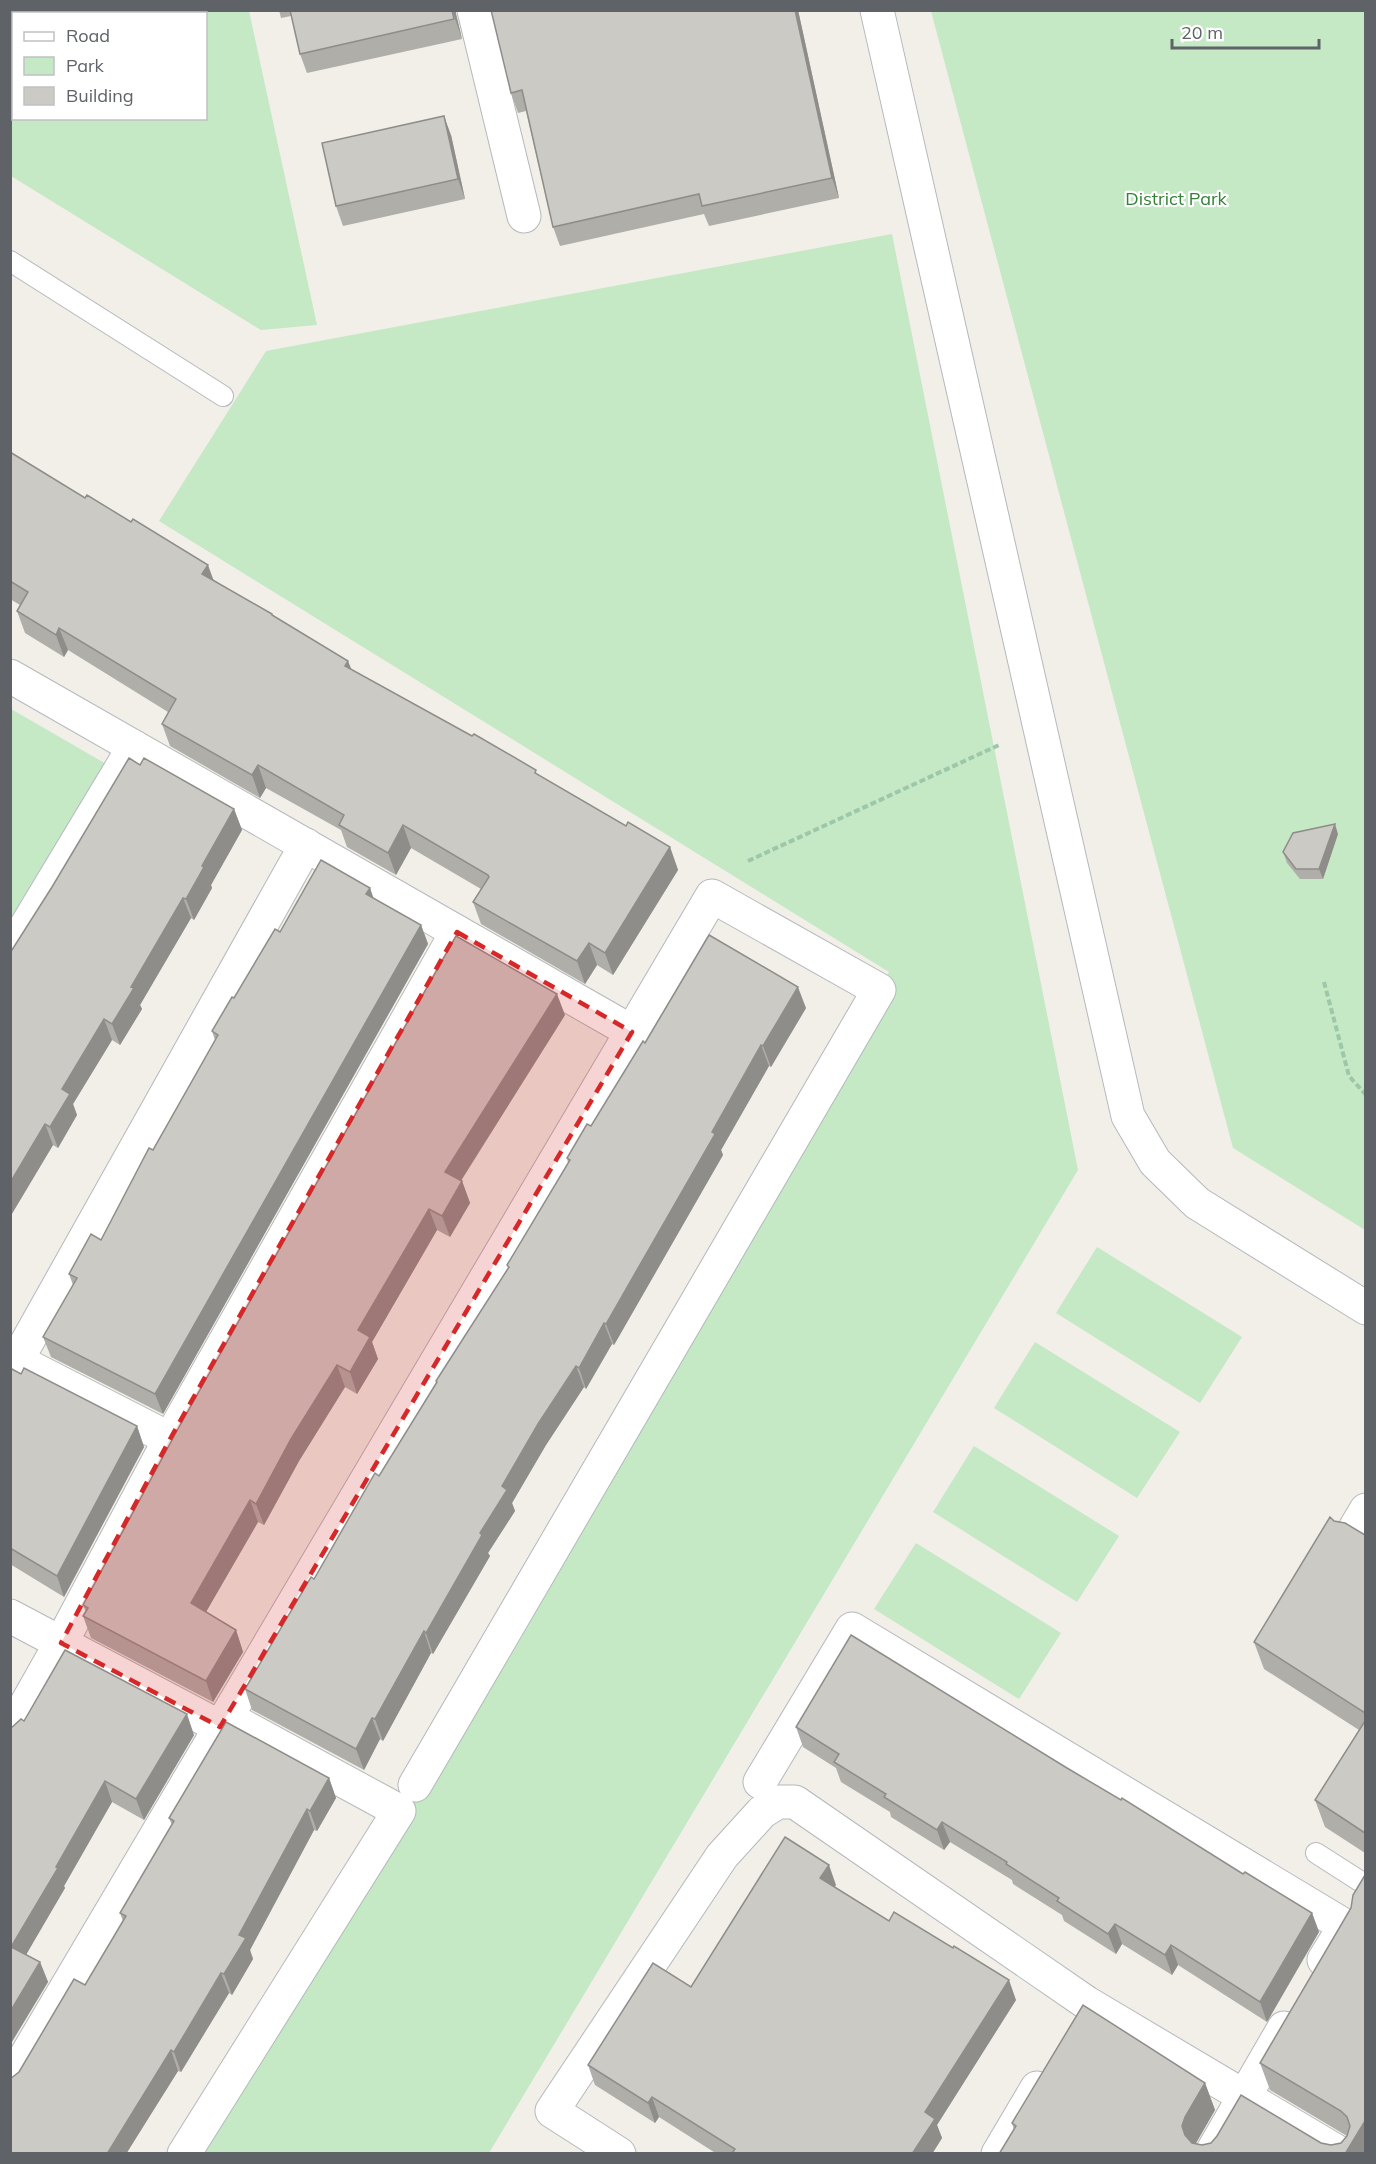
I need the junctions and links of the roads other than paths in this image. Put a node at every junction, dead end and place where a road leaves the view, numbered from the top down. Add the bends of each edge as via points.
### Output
1 (474, 10) edge
2 (877, 10) edge
3 (524, 216) dead end
4 (10, 261) edge
5 (224, 396) dead end
6 (10, 676) edge
7 (134, 747) junction
8 (306, 845) junction
9 (457, 932) junction
10 (10, 953) edge
11 (632, 1032) junction
12 (1365, 1308) edge
13 (14, 1358) edge
14 (170, 1439) junction
15 (10, 1616) edge
16 (62, 1643) junction
17 (223, 1722) junction
18 (10, 1733) edge
19 (760, 1782) dead end
20 (415, 1785) dead end
21 (1316, 1852) dead end
22 (1365, 1885) edge
23 (1051, 2063) edge
24 (10, 2083) edge
25 (1244, 2096) junction
26 (184, 2154) edge
27 (619, 2154) edge
28 (998, 2154) edge
29 (1211, 2154) edge
30 (1341, 2154) edge

1 - 3 street
2 - 12 street via 1128,1116 1155,1162 1197,1203
4 - 5 lane
6 - 7 street
7 - 8 street
7 - 10 street
8 - 9 street
8 - 13 street
9 - 11 street
9 - 14 street
11 - 17 street
11 - 20 street via 712,896 879,990
13 - 14 street
14 - 16 street
15 - 16 street
16 - 17 street
16 - 18 street
17 - 24 street
17 - 26 street via 399,1811
19 - 25 street via 852,1629 1345,1926
21 - 22 lane
23 - 28 street
25 - 27 street via 1081,2013 795,1802 778,1802 762,1812 722,1856 552,2111
25 - 29 street
25 - 30 street

